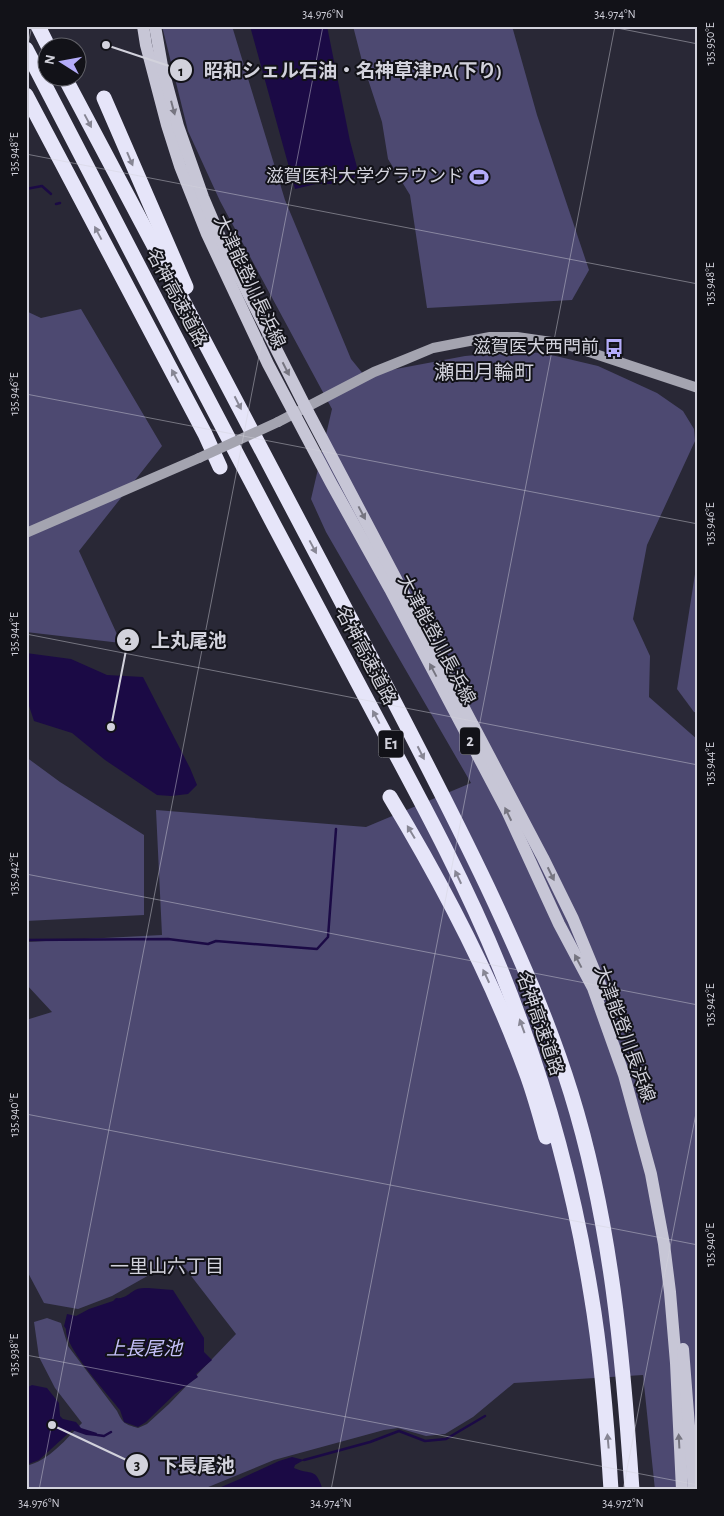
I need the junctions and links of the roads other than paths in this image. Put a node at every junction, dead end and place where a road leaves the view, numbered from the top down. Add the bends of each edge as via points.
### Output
1 (38, 26) edge
2 (143, 26) edge
3 (155, 26) edge
4 (44, 38) edge
5 (26, 49) edge
6 (70, 88) edge
7 (26, 95) edge
8 (104, 98) dead end
9 (225, 380) junction
10 (698, 388) edge
11 (301, 411) junction
12 (220, 467) dead end
13 (26, 533) edge
14 (390, 797) dead end
15 (600, 1357) junction
16 (611, 1490) edge
17 (632, 1490) edge
18 (682, 1490) edge
19 (694, 1490) edge

1 - 4 highway
2 - 11 main road, 大津能登川長浜線 / 2 via 167,125 207,234 268,364
3 -> 11 main road, 大津能登川長浜線 / 2 via 178,126 203,197
15 -> 5 highway, 名神高速道路 / E1 via 590,1286 568,1180 550,1111 500,967 404,769 233,449
6 -> 9 highway, 名神高速道路 / E1
12 -> 7 highway
8 -> 9 highway
9 -> 17 highway, 名神高速道路 / E1 via 459,828 551,1031 587,1152 613,1281
10 - 11 street via 565,344 517,337 490,337 426,351 374,372
11 - 13 street, bridge
18 -> 11 main road, 大津能登川長浜線 / 2 via 674,1345 664,1244 651,1174 624,1075 593,988 559,924 507,811 331,483
11 -> 19 main road, 大津能登川長浜線 / 2 via 543,858 606,998 643,1115 662,1194 680,1309
15 -> 14 highway via 560,1190 527,1074 474,949 441,884
16 -> 15 highway, 名神高速道路 / E1

